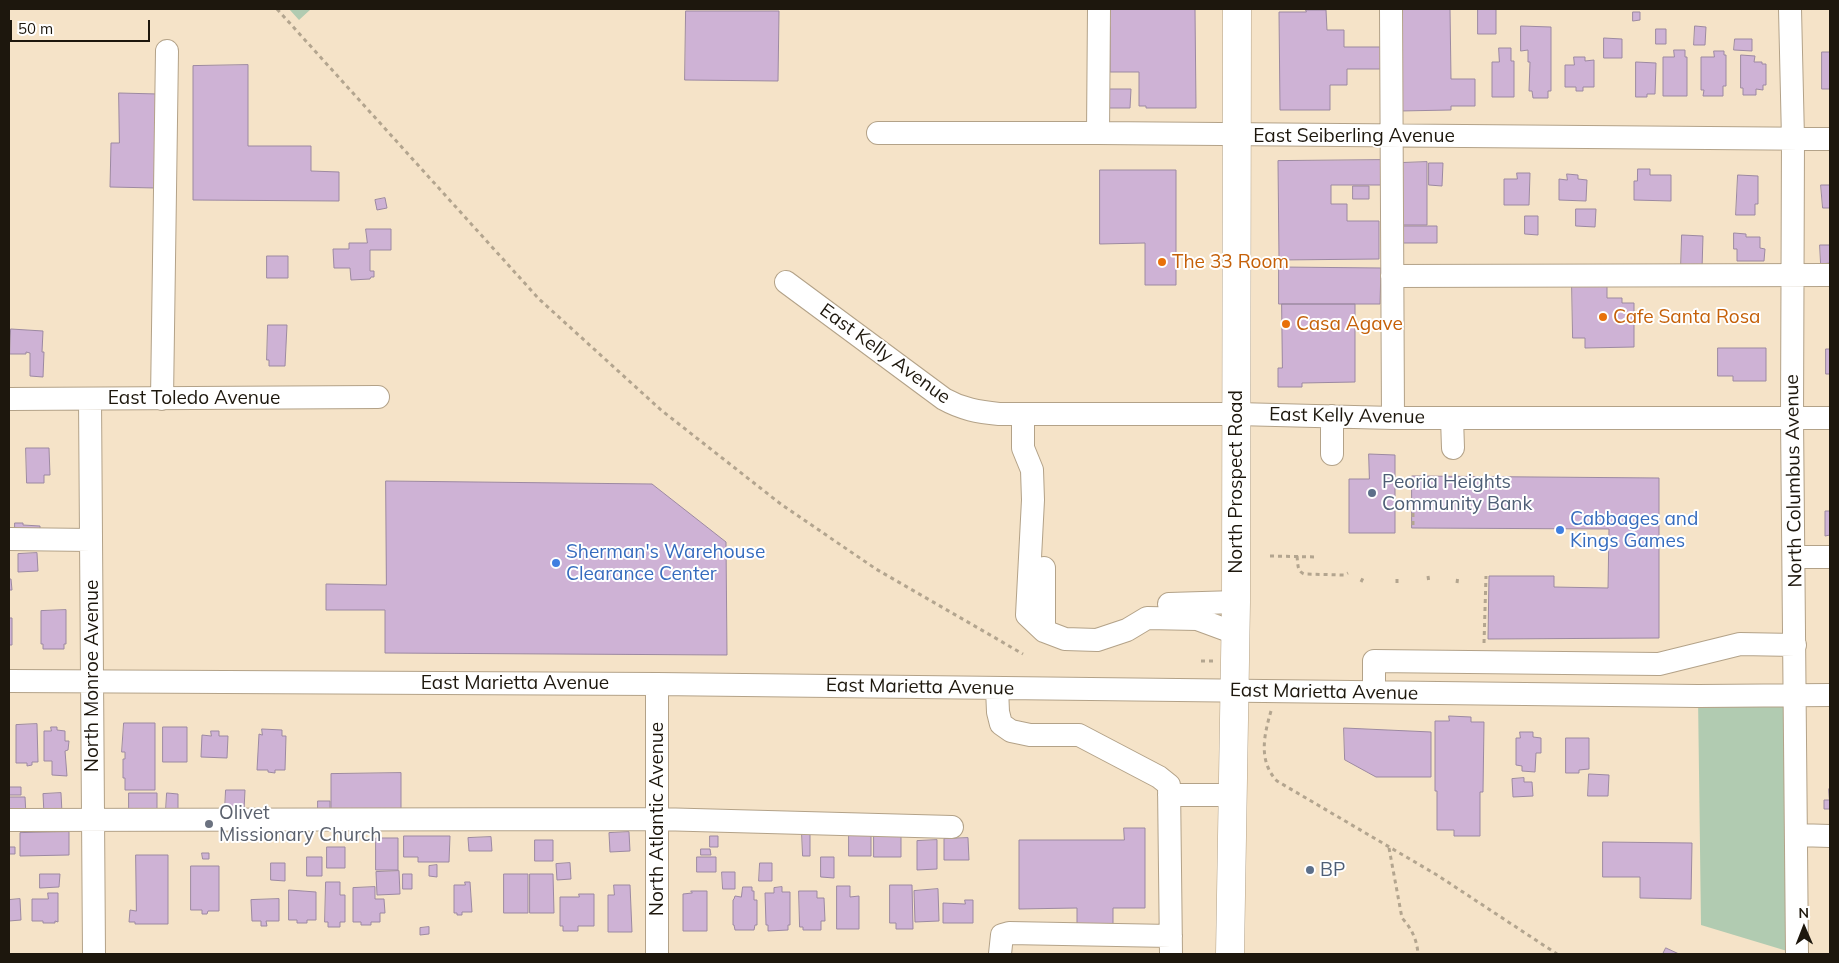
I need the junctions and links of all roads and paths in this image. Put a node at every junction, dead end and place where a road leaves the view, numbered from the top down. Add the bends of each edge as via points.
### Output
1 (277, 9) edge
2 (1099, 9) edge
3 (1237, 9) edge
4 (1390, 9) edge
5 (1790, 9) edge
6 (167, 51) dead end
7 (878, 133) dead end
8 (1098, 133) junction
9 (1238, 135) junction
10 (1392, 136) junction
11 (1793, 139) junction
12 (1830, 139) edge
13 (1793, 274) junction
14 (1830, 275) edge
15 (1392, 276) junction
16 (786, 282) dead end
17 (378, 397) dead end
18 (9, 399) edge
19 (90, 399) junction
20 (162, 399) junction
21 (1023, 414) junction
22 (1237, 414) junction
23 (1332, 416) junction
24 (1393, 418) junction
25 (1452, 418) junction
26 (1792, 418) junction
27 (1830, 418) edge
28 (1453, 448) dead end
29 (1332, 454) dead end
30 (1413, 513) dead end
31 (1413, 528) dead end
32 (9, 539) edge
33 (91, 540) junction
34 (1270, 556) dead end
35 (1297, 556) junction
36 (1317, 557) dead end
37 (1794, 557) junction
38 (1830, 558) edge
39 (1348, 573) dead end
40 (1364, 576) dead end
41 (1397, 576) dead end
42 (1428, 576) dead end
43 (1458, 576) dead end
44 (1486, 576) dead end
45 (1361, 582) dead end
46 (1397, 582) dead end
47 (1429, 583) dead end
48 (1458, 583) dead end
49 (1236, 602) junction
50 (1146, 611) junction
51 (1235, 633) junction
52 (1795, 645) junction
53 (1484, 650) dead end
54 (1023, 654) dead end
55 (9, 681) edge
56 (92, 681) junction
57 (657, 684) junction
58 (997, 688) junction
59 (1234, 691) junction
60 (1374, 692) junction
61 (1795, 695) junction
62 (1830, 695) edge
63 (1272, 710) dead end
64 (1170, 795) junction
65 (1233, 795) junction
66 (657, 819) junction
67 (9, 820) edge
68 (93, 820) junction
69 (952, 827) dead end
70 (1796, 836) junction
71 (1830, 836) edge
72 (1389, 847) junction
73 (1171, 945) edge
74 (94, 954) edge
75 (657, 954) edge
76 (1000, 954) edge
77 (1230, 954) edge
78 (1418, 954) edge
79 (1557, 954) edge
80 (1797, 954) edge

1 - 54 path via 539,299 661,410 790,510 876,569
2 - 8 street
3 - 9 main road, North Prospect Road
4 - 10 street
5 - 11 street, North Columbus Avenue
6 - 20 street
7 - 8 street, East Seiberling Avenue
8 - 9 street, East Seiberling Avenue
9 - 10 street, East Seiberling Avenue
9 - 22 main road, North Prospect Road
10 - 11 street, East Seiberling Avenue
10 - 15 street
11 - 12 street, East Seiberling Avenue
11 - 13 street, North Columbus Avenue
13 - 14 street
13 - 15 street
13 - 26 street, North Columbus Avenue
15 - 24 street
16 - 21 street, East Kelly Avenue via 958,407 977,412
17 - 20 street, East Toledo Avenue
18 - 19 street, East Toledo Avenue
19 - 20 street, East Toledo Avenue
19 - 33 street, North Monroe Avenue
21 - 22 street, East Kelly Avenue
21 - 50 street via 1023,448 1032,470 1033,500 1027,614 1044,631 1065,639 1097,640 1127,630
22 - 23 street, East Kelly Avenue
22 - 49 main road, North Prospect Road
23 - 24 street, East Kelly Avenue
23 - 29 street
24 - 25 street, East Kelly Avenue
25 - 26 street, East Kelly Avenue
25 - 28 street
26 - 27 street, East Kelly Avenue
26 - 37 street, North Columbus Avenue
30 - 31 path
32 - 33 street
33 - 56 street, North Monroe Avenue
34 - 35 path
35 - 36 path
35 - 39 path via 1298,568 1304,574
37 - 38 street
37 - 52 street, North Columbus Avenue
40 - 45 path
41 - 46 path
42 - 47 path
43 - 48 path
44 - 53 path
49 - 50 street
49 - 51 main road, North Prospect Road
50 - 51 street via 1197,619
51 - 59 main road, North Prospect Road
52 - 60 street via 1740,644 1659,664 1374,661
52 - 61 street, North Columbus Avenue
55 - 56 street, East Marietta Avenue
56 - 57 street, East Marietta Avenue
56 - 68 street, North Monroe Avenue
57 - 58 street, East Marietta Avenue
57 - 66 street, North Atlantic Avenue
58 - 59 street, East Marietta Avenue
58 - 64 street via 1001,724 1011,731 1030,735 1079,735 1159,777 1169,785
59 - 60 street, East Marietta Avenue
59 - 65 main road, North Prospect Road
60 - 61 street, East Marietta Avenue
61 - 62 street, East Marietta Avenue
61 - 70 street, North Columbus Avenue
63 - 72 path via 1264,755 1266,766 1277,781
64 - 65 street
64 - 73 street
65 - 77 main road, North Prospect Road
66 - 68 street
66 - 69 street
66 - 75 street, North Atlantic Avenue
67 - 68 street
68 - 74 street, North Monroe Avenue
70 - 71 street
70 - 80 street, North Columbus Avenue
72 - 78 path via 1402,918 1410,927
72 - 79 path
73 - 76 street via 1009,933 1002,935

